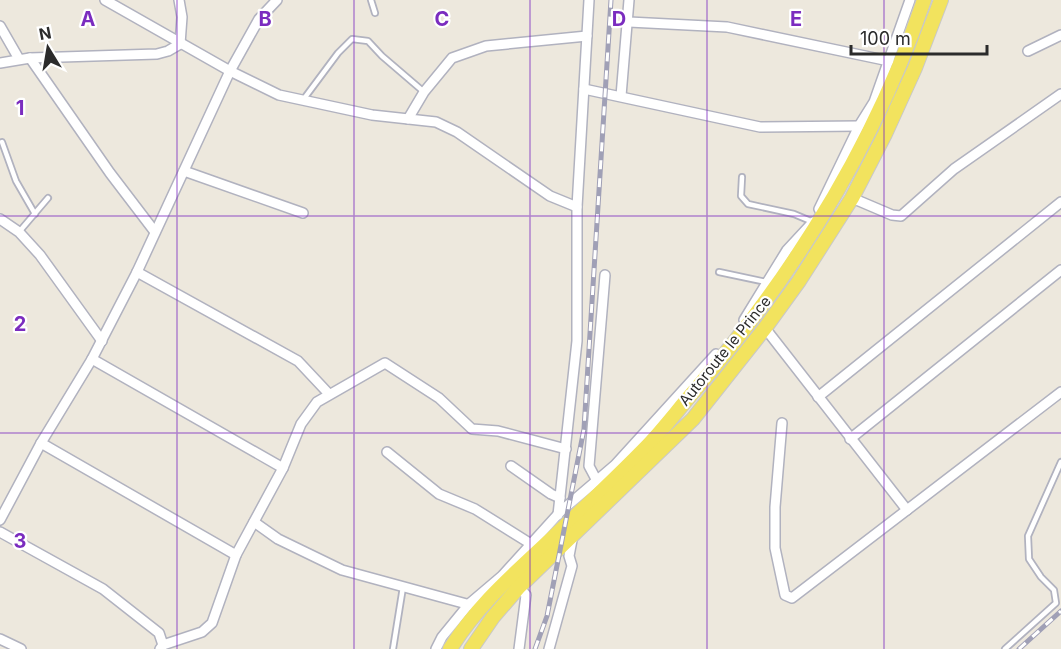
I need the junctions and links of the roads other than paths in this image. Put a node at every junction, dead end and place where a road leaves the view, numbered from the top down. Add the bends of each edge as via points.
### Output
1 (105, 0) edge
2 (179, 0) edge
3 (277, 0) edge
4 (371, 0) edge
5 (589, 0) edge
6 (629, 0) edge
7 (910, 0) edge
8 (924, 0) edge
9 (941, 0) edge
10 (375, 13) dead end
11 (628, 22) junction
12 (0, 26) edge
13 (1061, 35) edge
14 (587, 36) junction
15 (180, 44) junction
16 (1028, 51) dead end
17 (30, 58) junction
18 (19, 59) junction
19 (889, 61) junction
20 (0, 63) edge
21 (230, 72) junction
22 (584, 89) junction
23 (424, 92) junction
24 (1061, 94) edge
25 (621, 96) junction
26 (303, 100) junction
27 (408, 119) junction
28 (859, 126) junction
29 (2, 142) dead end
30 (184, 171) junction
31 (742, 177) dead end
32 (48, 198) dead end
33 (852, 198) junction
34 (1061, 202) edge
35 (577, 207) junction
36 (303, 213) dead end
37 (35, 214) junction
38 (0, 219) edge
39 (813, 222) junction
40 (19, 231) junction
41 (155, 232) junction
42 (1061, 270) edge
43 (137, 272) junction
44 (719, 272) dead end
45 (605, 275) dead end
46 (766, 282) junction
47 (765, 328) junction
48 (102, 341) junction
49 (92, 359) junction
50 (1061, 392) edge
51 (329, 394) junction
52 (818, 397) junction
53 (782, 423) dead end
54 (850, 439) junction
55 (41, 443) junction
56 (566, 449) junction
57 (387, 452) dead end
58 (1061, 462) edge
59 (511, 466) dead end
60 (284, 468) junction
61 (597, 482) junction
62 (560, 498) junction
63 (907, 510) junction
64 (560, 512) junction
65 (0, 520) edge
66 (254, 522) junction
67 (0, 532) edge
68 (574, 534) junction
69 (550, 539) junction
70 (531, 544) junction
71 (236, 555) junction
72 (402, 587) junction
73 (519, 587) junction
74 (474, 606) junction
75 (0, 639) edge
76 (161, 647) edge
77 (21, 649) edge
78 (393, 649) edge
79 (436, 649) edge
80 (450, 649) edge
81 (471, 649) edge
82 (519, 649) edge
83 (549, 649) edge
84 (1005, 649) edge

1 - 15 street
2 - 15 street
3 - 21 street via 259,19
4 - 10 lane
5 - 14 street
6 - 11 street
7 - 19 street
8 - 69 main road, Autoroute le Prince via 872,128 831,205 786,275 736,342 650,443
9 - 33 main road, Autoroute le Prince via 915,68
11 - 19 street via 728,27
11 - 25 street
12 - 18 street
13 - 16 street
14 - 22 street
14 - 23 street via 486,46 452,58
15 - 17 street via 157,54
15 - 21 street
17 - 18 street
17 - 41 street
18 - 20 street
19 - 28 street via 874,102
21 - 26 street via 279,95
21 - 30 street
22 - 25 street
22 - 35 street
23 - 26 lane via 368,41 352,39
23 - 27 street
24 - 33 street via 954,169 901,216
25 - 28 street via 760,127
26 - 27 street
27 - 35 street via 436,122 457,132 550,196
28 - 39 street
29 - 37 lane via 16,181
30 - 36 street
30 - 41 street
31 - 39 lane via 741,196 748,204
32 - 37 lane
33 - 47 main road, Autoroute le Prince
34 - 52 street
35 - 56 street via 577,341
37 - 40 lane
38 - 40 street
39 - 46 street via 787,250
40 - 48 street
41 - 43 street
42 - 54 street
43 - 48 street
43 - 51 street via 298,361
44 - 46 lane
45 - 61 street via 589,466
46 - 61 street via 741,326
47 - 52 street
47 - 68 main road, Autoroute le Prince via 693,419
48 - 49 street
49 - 55 street
49 - 60 street
50 - 63 street
51 - 56 street via 385,363 439,398 472,429 498,431
51 - 60 street via 317,402 301,424
52 - 54 street
53 - 63 street via 775,548 785,595 794,597
54 - 63 street
55 - 65 street
55 - 71 street
56 - 62 street
57 - 70 street via 439,494 475,509
58 - 84 lane via 1028,536 1029,559 1054,590 1056,603
59 - 62 street
60 - 66 street
61 - 64 street
62 - 64 street
64 - 69 street
64 - 70 street
66 - 71 street
66 - 72 street via 278,539 342,570
67 - 76 street via 103,589 159,633
68 - 73 main road, Autoroute le Prince
68 - 83 street via 569,556 572,566
69 - 74 main road, Autoroute le Prince
70 - 74 street
71 - 76 street via 213,623 202,632
72 - 74 street
72 - 78 lane
73 - 81 main road, Autoroute le Prince
73 - 82 street via 526,595
74 - 79 street via 442,637
74 - 80 main road, Autoroute le Prince
75 - 77 street

